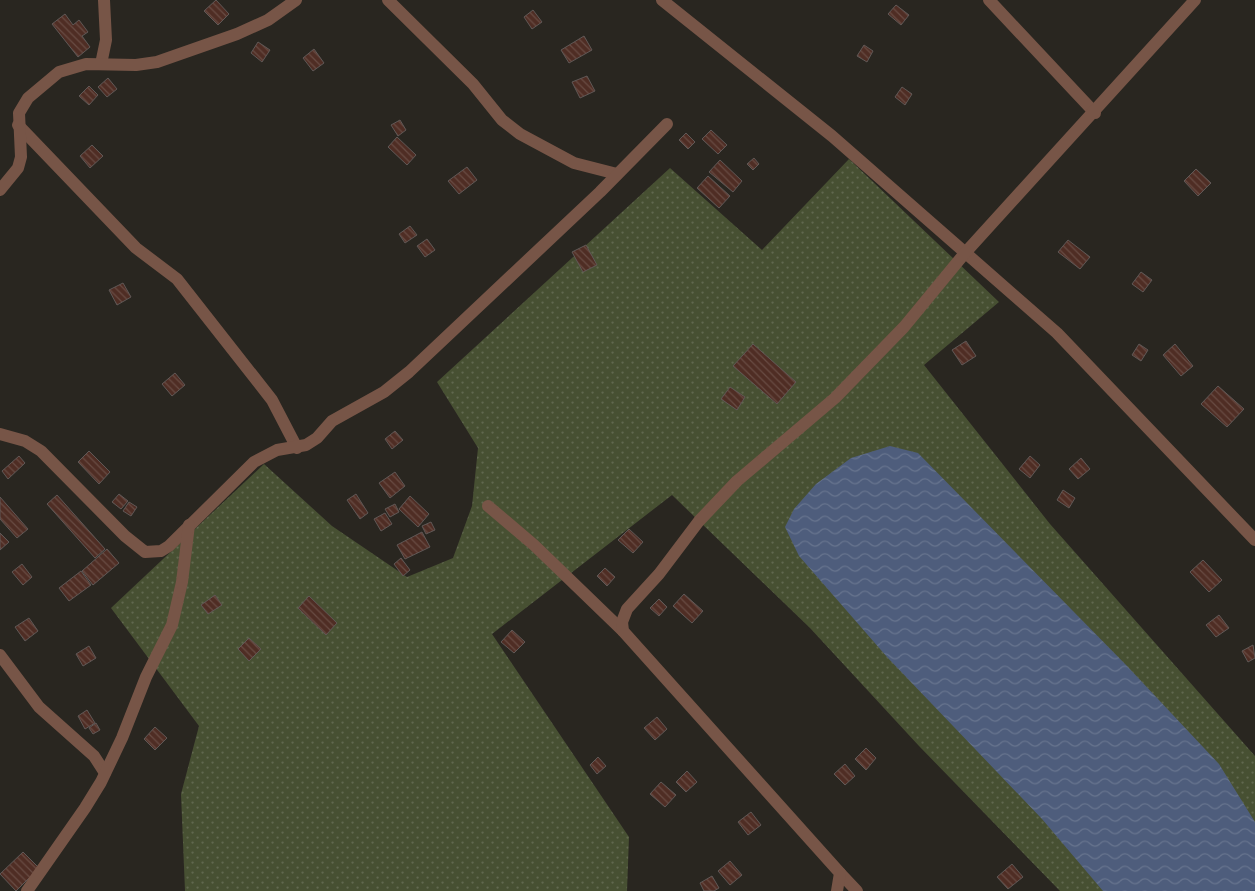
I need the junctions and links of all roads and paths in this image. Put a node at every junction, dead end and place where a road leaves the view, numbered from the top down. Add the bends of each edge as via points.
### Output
1 (104, 0) edge
2 (296, 0) edge
3 (388, 0) edge
4 (662, 0) edge
5 (989, 0) edge
6 (1196, 0) edge
7 (101, 64) junction
8 (1095, 113) junction
9 (667, 124) dead end
10 (18, 126) junction
11 (617, 174) junction
12 (0, 190) edge
13 (965, 253) junction
14 (3, 433) edge
15 (297, 448) junction
16 (488, 506) dead end
17 (189, 525) junction
18 (1255, 540) edge
19 (623, 631) junction
20 (0, 655) edge
21 (106, 773) junction
22 (840, 873) junction
23 (27, 891) edge
24 (837, 891) edge
25 (857, 891) edge

1 - 7 street via 106,40
2 - 7 street via 268,20 237,34 158,62
3 - 11 street via 473,84 502,120 520,134 574,162
4 - 13 street via 832,136
5 - 8 street
6 - 8 street
7 - 10 street via 74,66 53,76 28,98 19,113
8 - 13 street
9 - 11 street
10 - 12 street via 21,157 18,168
10 - 15 street via 136,248 177,279 272,400
11 - 15 street via 409,372 384,392 332,421 312,442
13 - 18 street via 1056,333
13 - 19 street via 904,327 835,398 737,481 700,521 628,610 622,622
14 - 17 street via 26,441 41,451 145,552 161,551
15 - 17 street via 277,450 254,462
16 - 19 street via 534,544
17 - 21 street via 182,582 172,625 146,677
19 - 22 street
20 - 21 street via 40,707 94,756
21 - 23 street
22 - 24 street
22 - 25 street

